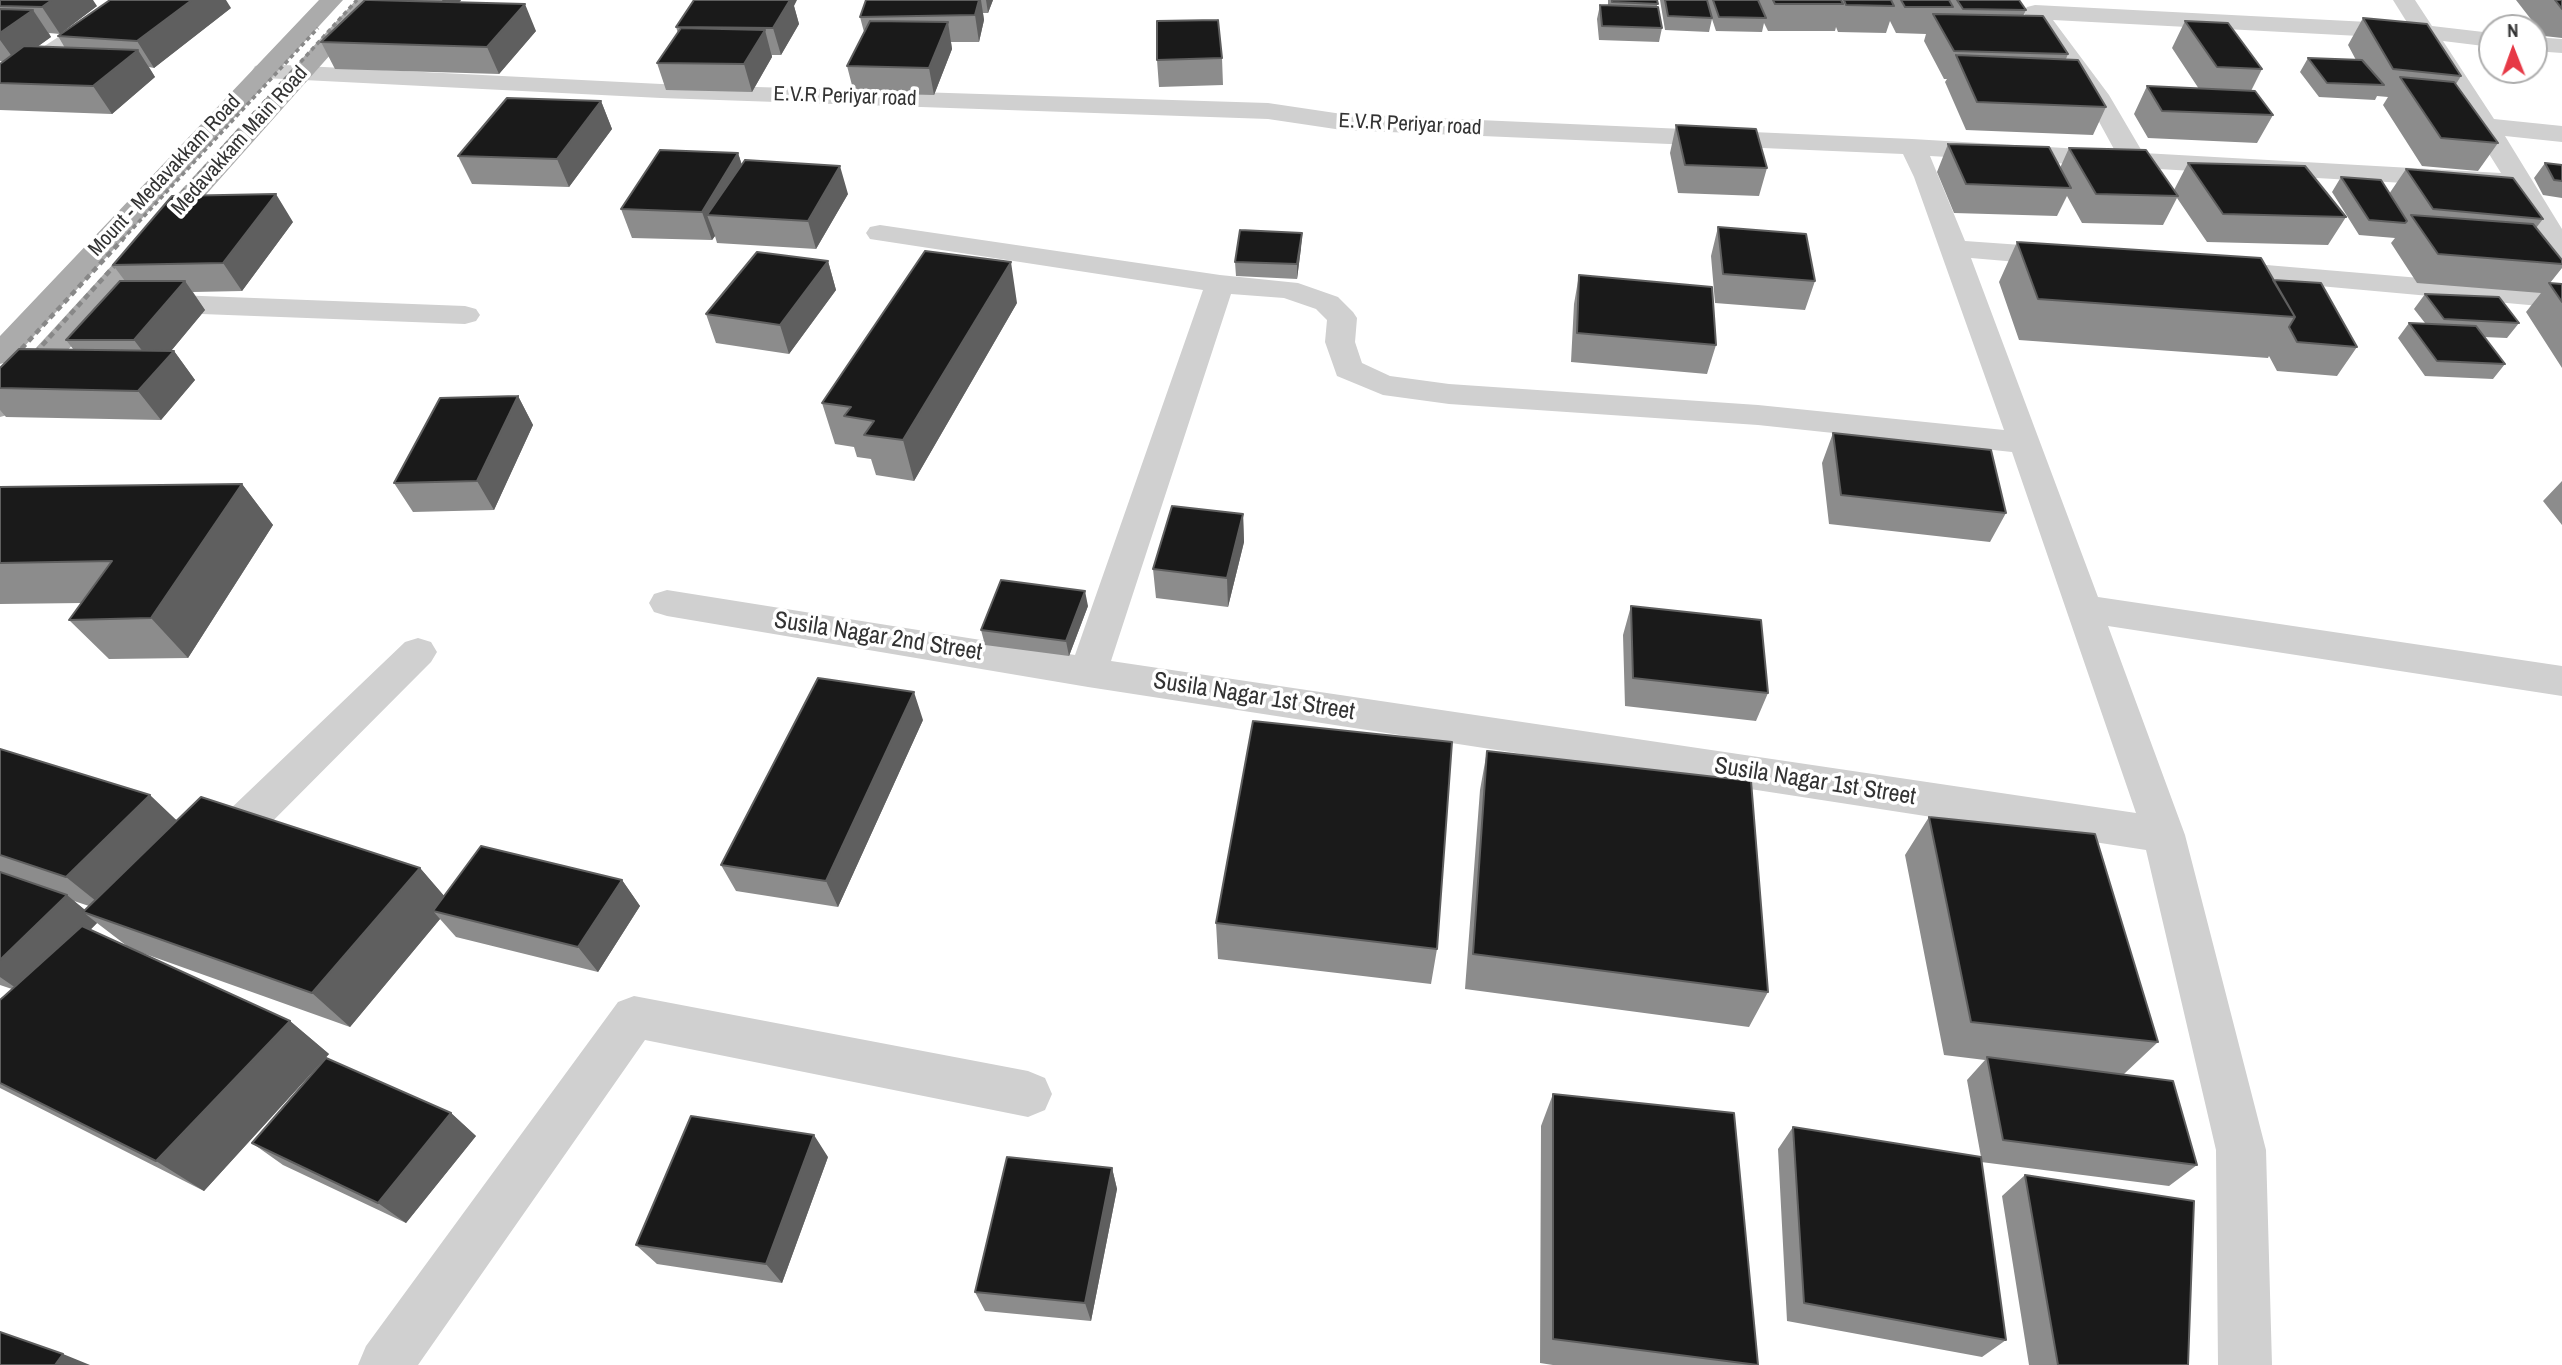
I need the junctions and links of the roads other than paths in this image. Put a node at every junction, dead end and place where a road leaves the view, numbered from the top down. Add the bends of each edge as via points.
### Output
1 (125, 0) edge
2 (332, 0) edge
3 (368, 0) edge
4 (2404, 0) edge
5 (2030, 6) edge
6 (2425, 32) junction
7 (2478, 38) edge
8 (264, 71) junction
9 (301, 72) junction
10 (0, 86) edge
11 (2486, 126) junction
12 (2562, 134) edge
13 (1912, 147) junction
14 (2134, 161) junction
15 (2525, 192) junction
16 (2562, 207) edge
17 (880, 233) dead end
18 (1951, 248) junction
19 (2562, 252) edge
20 (2090, 259) edge
21 (2187, 268) edge
22 (1220, 284) junction
23 (2562, 299) edge
24 (96, 301) junction
25 (465, 315) dead end
26 (0, 354) edge
27 (0, 407) edge
28 (2025, 443) junction
29 (667, 603) dead end
30 (2082, 608) junction
31 (418, 652) dead end
32 (1088, 672) junction
33 (2562, 681) edge
34 (2164, 835) junction
35 (189, 877) edge
36 (1028, 1094) dead end
37 (385, 1365) edge
38 (2245, 1365) edge

1 - 10 street via 124,5
2 - 8 main road, Mount - Medavakkam Road
3 - 9 main road, Medavakkam Main Road
4 - 6 street
5 - 6 street
5 - 14 street via 2096,94
6 - 7 street
6 - 11 street
8 - 9 street, E.V.R Periyar road
8 - 26 main road, Mount - Medavakkam Road
9 - 13 street, E.V.R Periyar road via 661,91 1268,111 1342,122
9 - 24 main road, Medavakkam Main Road
11 - 12 street
11 - 15 street
13 - 14 street, E.V.R Periyar road
13 - 18 street
14 - 15 street, E.V.R Periyar road
15 - 16 street, E.V.R Periyar road
15 - 19 street
17 - 22 street
18 - 20 street
18 - 28 street
21 - 23 street
22 - 28 street via 1288,289 1327,303 1342,318 1340,342 1348,369 1383,385 1462,395 1758,415
22 - 32 street
24 - 25 street
24 - 27 main road, Medavakkam Main Road
28 - 30 street
29 - 32 street, Susila Nagar 2nd Street
30 - 33 street
30 - 34 street
31 - 35 street
32 - 34 street, Susila Nagar 1st Street
34 - 38 street via 2241,1150
36 - 37 street via 634,1017

